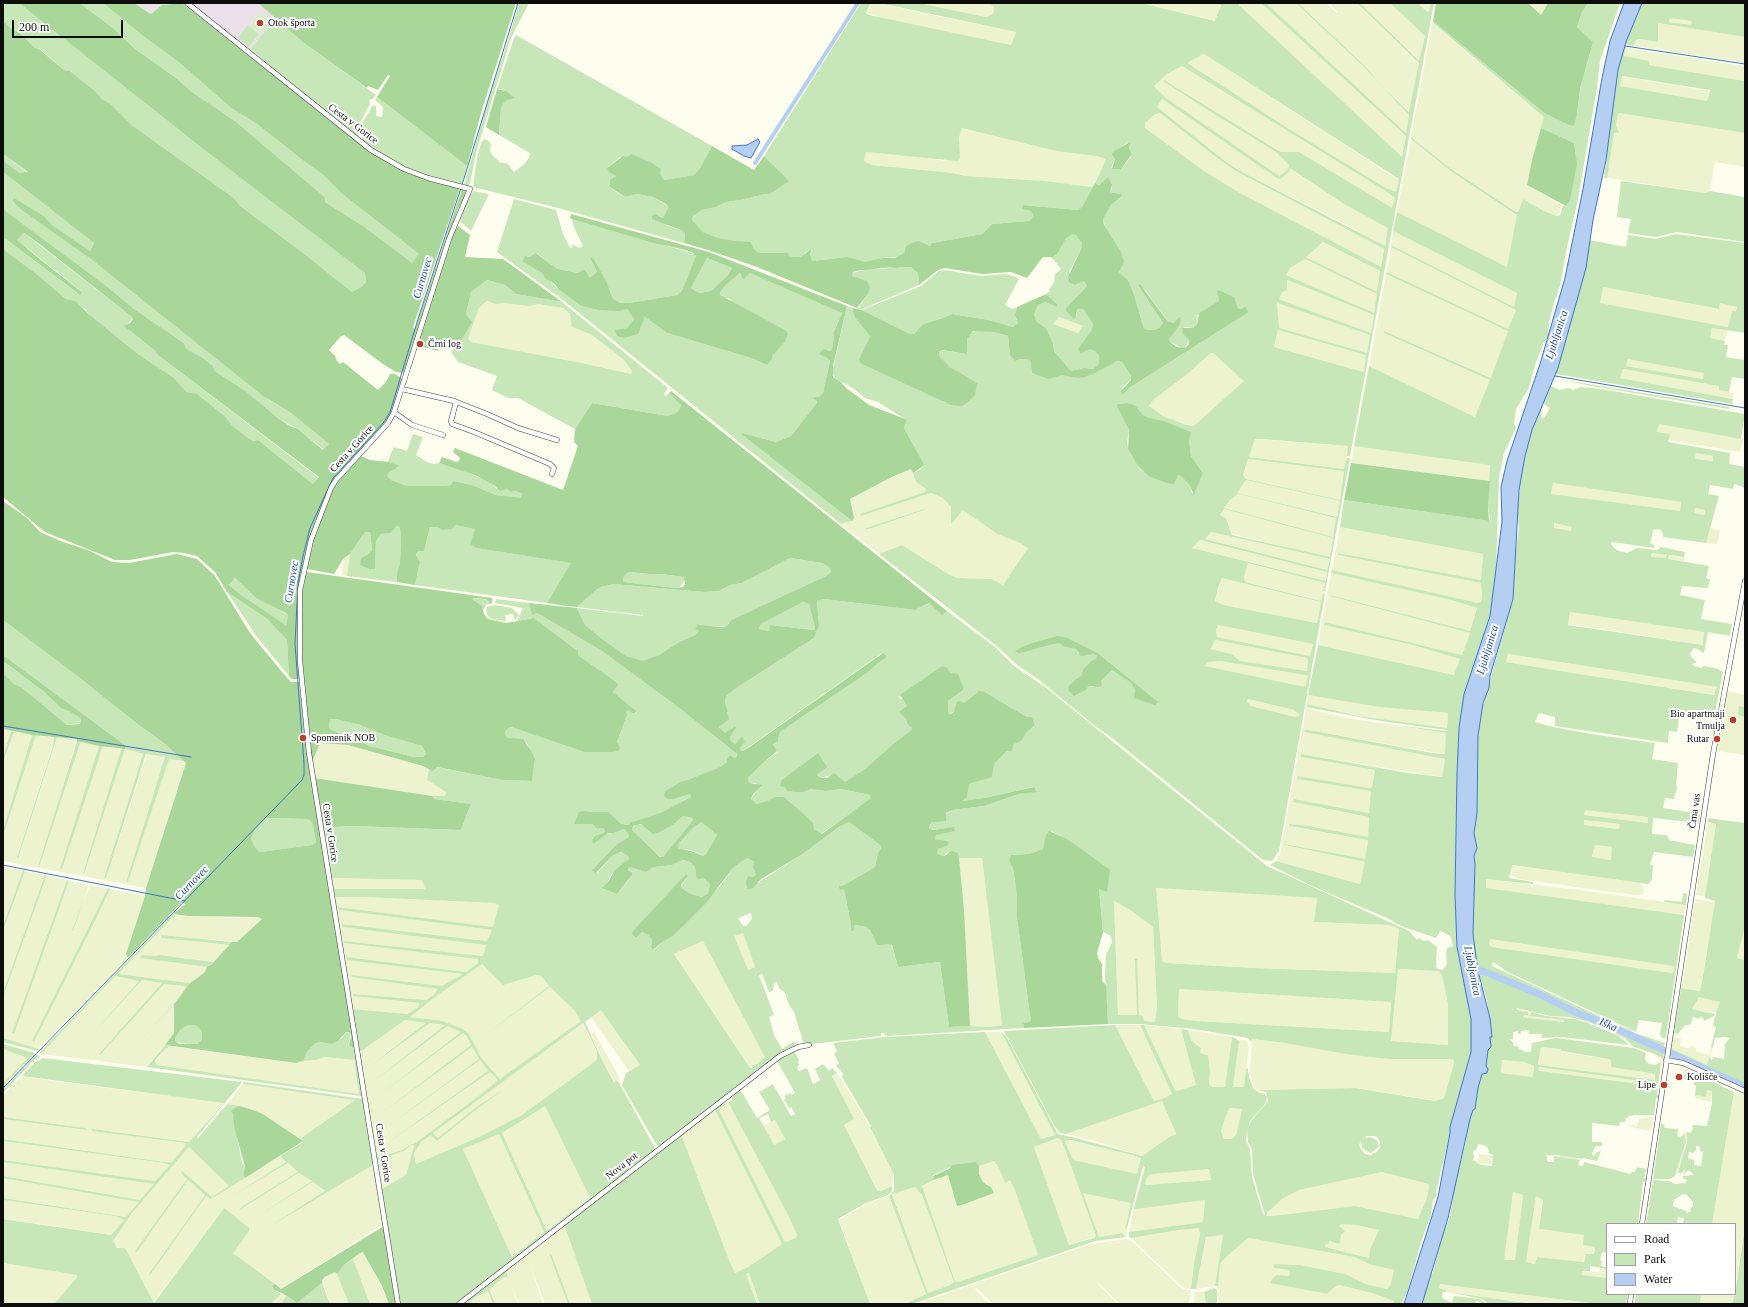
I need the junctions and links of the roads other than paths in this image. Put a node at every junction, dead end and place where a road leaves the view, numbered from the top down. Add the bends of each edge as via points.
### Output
1 (187, 3) edge
2 (402, 389) junction
3 (456, 402) junction
4 (394, 412) junction
5 (443, 435) dead end
6 (557, 440) dead end
7 (552, 474) dead end
8 (1745, 580) edge
9 (809, 1045) dead end
10 (1666, 1058) junction
11 (1745, 1091) edge
12 (1642, 1223) edge
13 (398, 1304) edge
14 (459, 1304) edge

1 - 2 street, Cesta v Gorice via 371,150 404,169 470,190 449,239
2 - 3 street
2 - 4 street, Cesta v Gorice
3 - 6 street via 518,428
3 - 7 street via 452,424 550,464 554,468
4 - 5 street via 412,425
4 - 13 street, Cesta v Gorice via 388,423 336,480 324,505 311,540 300,590 299,640 310,761
8 - 10 street, Črna vas via 1713,754
9 - 14 street, Nova pot via 798,1047 780,1056
10 - 11 street
10 - 12 street, Črna vas

